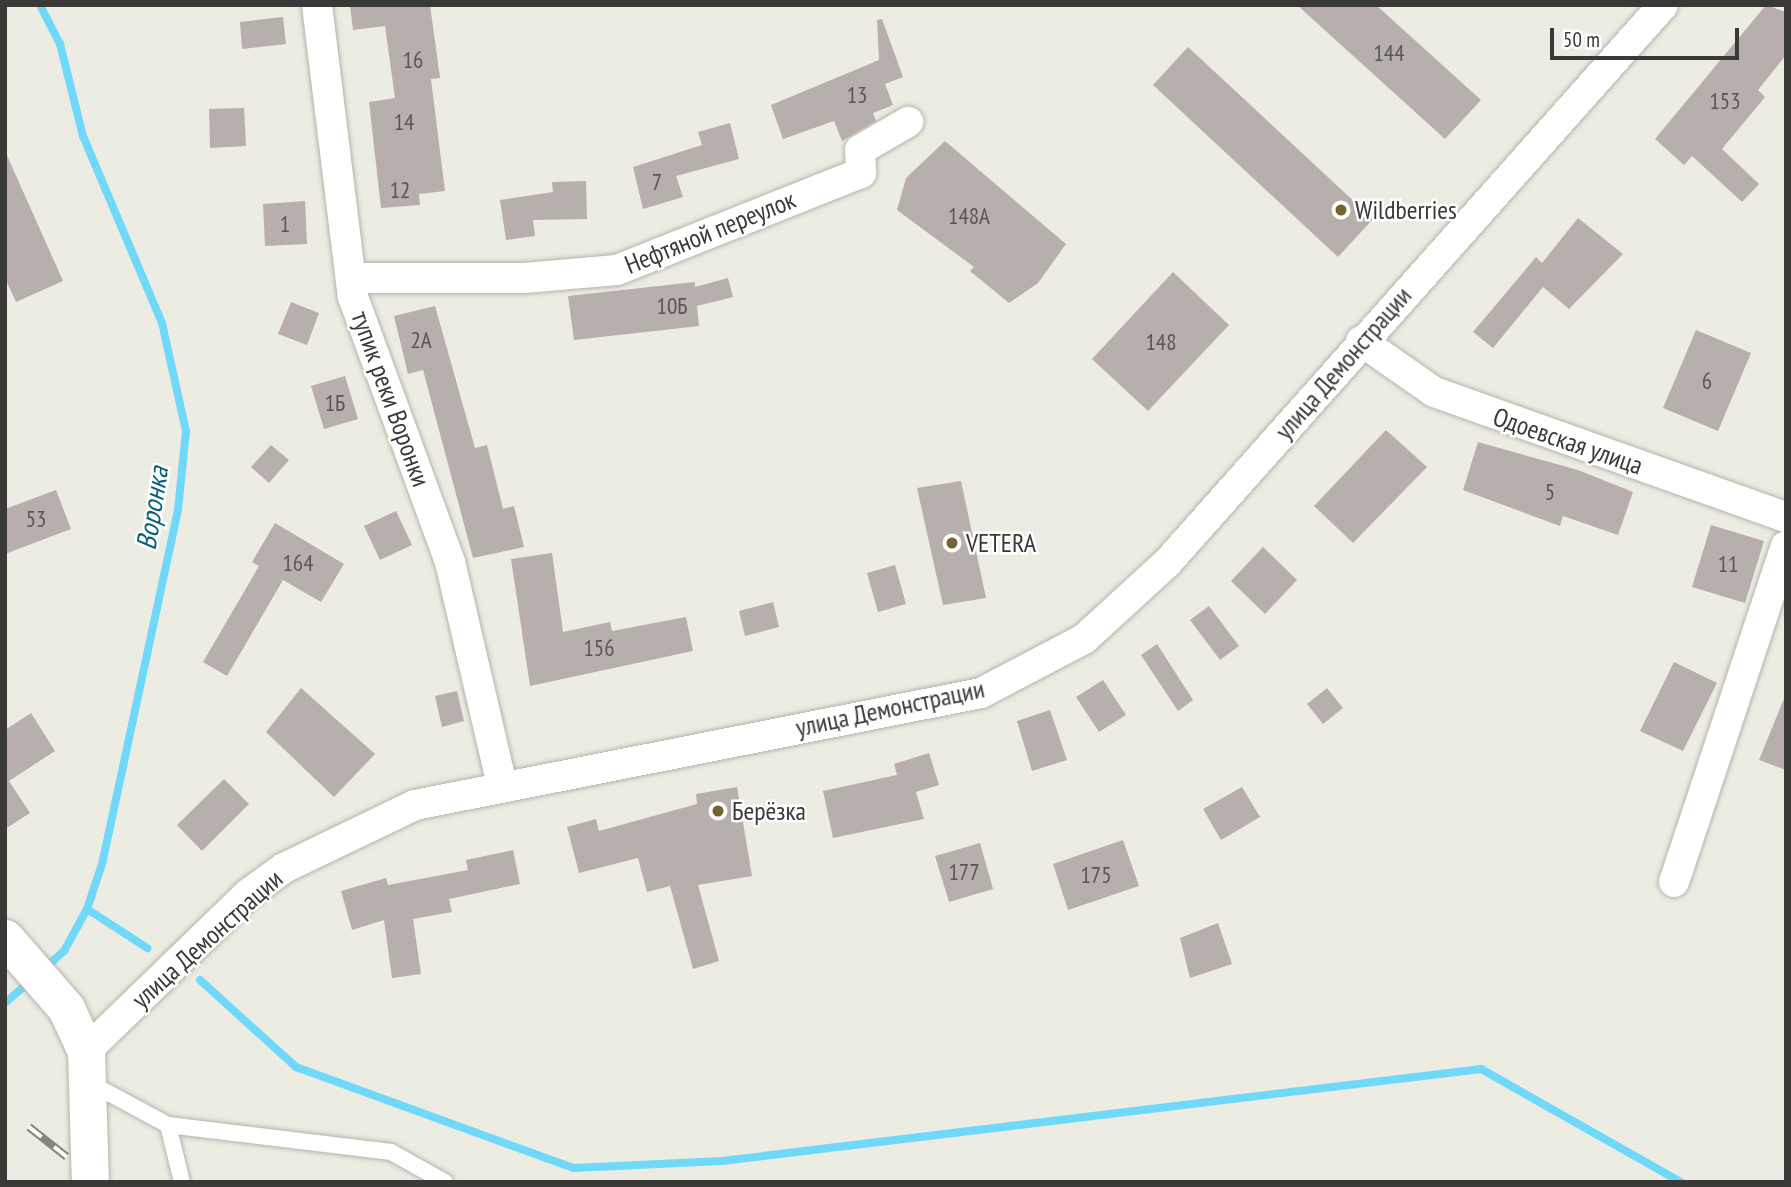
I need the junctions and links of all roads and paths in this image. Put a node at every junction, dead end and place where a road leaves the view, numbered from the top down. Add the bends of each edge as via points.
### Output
1 (317, 5) edge
2 (1663, 5) edge
3 (908, 122) dead end
4 (351, 278) junction
5 (1361, 341) junction
6 (1786, 517) edge
7 (1786, 546) edge
8 (502, 785) junction
9 (1674, 882) dead end
10 (7, 940) edge
11 (88, 1067) junction
12 (168, 1125) junction
13 (90, 1182) edge
14 (182, 1182) edge
15 (445, 1182) edge

1 - 4 street, тупик реки Воронки
2 - 5 street, улица Демонстрации
3 - 4 street, Нефтяной переулок via 860,150 861,173 617,270 524,278
4 - 8 street, тупик реки Воронки via 450,562
5 - 6 street, Одоевская улица via 1434,392
5 - 8 street, улица Демонстрации via 1143,589 1084,639 1030,671 981,692
7 - 9 street
8 - 11 street, улица Демонстрации via 415,806 284,868 248,894
10 - 11 street via 66,1008
11 - 12 lane
11 - 13 street
12 - 14 lane
12 - 15 lane via 391,1152

